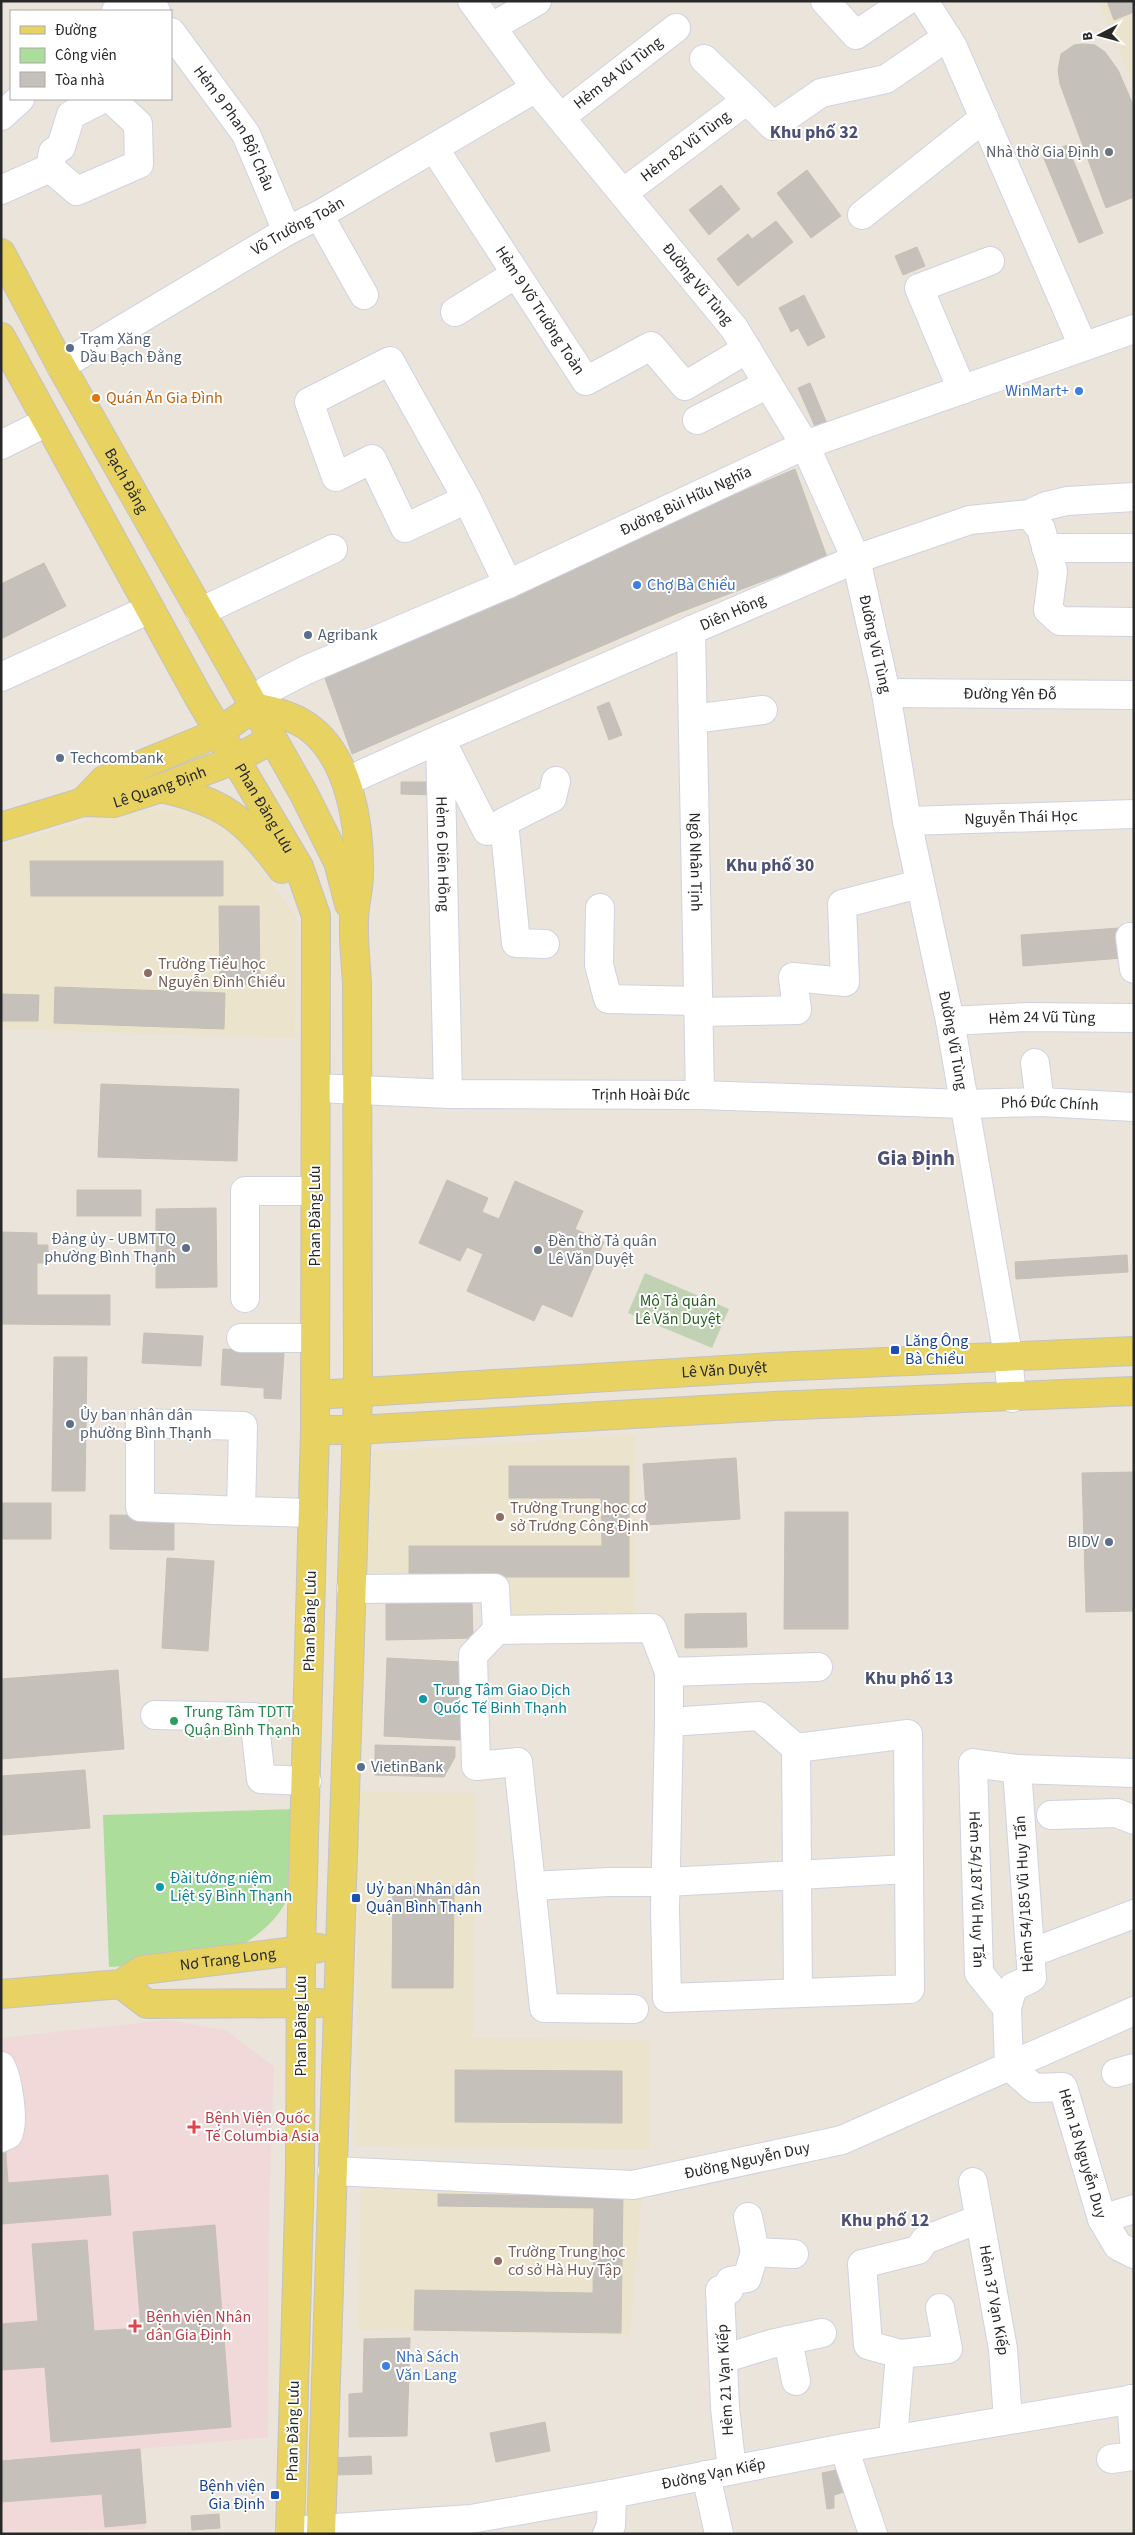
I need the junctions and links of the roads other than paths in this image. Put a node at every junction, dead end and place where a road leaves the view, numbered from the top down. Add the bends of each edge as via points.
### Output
1 (128, 1) edge
2 (472, 1) edge
3 (537, 1) edge
4 (825, 1) edge
5 (906, 1) edge
6 (924, 1) edge
7 (117, 10) edge
8 (492, 26) junction
9 (676, 28) dead end
10 (172, 33) edge
11 (947, 37) junction
12 (704, 59) dead end
13 (536, 88) junction
14 (19, 100) edge
15 (100, 100) edge
16 (112, 100) edge
17 (747, 100) junction
18 (1, 116) edge
19 (561, 117) junction
20 (984, 118) junction
21 (434, 148) junction
22 (50, 168) junction
23 (1, 190) edge
24 (623, 193) junction
25 (319, 215) junction
26 (862, 215) dead end
27 (286, 231) junction
28 (1, 253) edge
29 (990, 261) dead end
30 (516, 274) junction
31 (364, 295) dead end
32 (456, 312) dead end
33 (1134, 329) edge
34 (1, 337) edge
35 (1083, 346) junction
36 (747, 350) junction
37 (61, 366) junction
38 (768, 384) junction
39 (962, 390) junction
40 (697, 420) dead end
41 (47, 422) junction
42 (1, 445) edge
43 (805, 445) junction
44 (1134, 497) edge
45 (467, 499) junction
46 (1029, 514) junction
47 (1046, 548) junction
48 (1134, 548) edge
49 (333, 549) dead end
50 (856, 559) junction
51 (508, 584) junction
52 (150, 609) junction
53 (200, 612) junction
54 (1134, 622) edge
55 (691, 630) junction
56 (1, 677) edge
57 (886, 694) junction
58 (1134, 695) edge
59 (254, 707) junction
60 (763, 710) dead end
61 (693, 719) junction
62 (218, 733) junction
63 (440, 739) junction
64 (271, 740) junction
65 (234, 760) junction
66 (348, 781) junction
67 (556, 781) dead end
68 (161, 788) junction
69 (83, 802) junction
70 (1134, 814) edge
71 (907, 821) junction
72 (504, 822) junction
73 (1, 827) edge
74 (919, 884) junction
75 (600, 908) dead end
76 (316, 916) junction
77 (354, 920) junction
78 (1130, 937) dead end
79 (545, 944) dead end
80 (1134, 969) edge
81 (698, 1007) junction
82 (1134, 1018) edge
83 (950, 1021) junction
84 (1035, 1063) dead end
85 (316, 1088) junction
86 (356, 1089) junction
87 (448, 1094) junction
88 (700, 1096) junction
89 (1040, 1102) junction
90 (965, 1104) junction
91 (1134, 1106) edge
92 (315, 1191) junction
93 (246, 1298) dead end
94 (241, 1338) dead end
95 (314, 1338) junction
96 (1134, 1351) edge
97 (1008, 1355) junction
98 (803, 1366) junction
99 (1134, 1391) edge
100 (358, 1393) junction
101 (315, 1395) junction
102 (1012, 1398) junction
103 (805, 1405) junction
104 (315, 1430) junction
105 (356, 1430) junction
106 (241, 1511) junction
107 (313, 1513) junction
108 (350, 1588) junction
109 (497, 1630) junction
110 (818, 1667) dead end
111 (669, 1672) junction
112 (155, 1716) dead end
113 (669, 1722) junction
114 (796, 1748) junction
115 (1017, 1770) junction
116 (1075, 1772) junction
117 (1134, 1773) edge
118 (307, 1781) junction
119 (1079, 1814) junction
120 (1052, 1815) dead end
121 (1134, 1820) edge
122 (908, 1869) junction
123 (798, 1876) junction
124 (667, 1882) junction
125 (531, 1886) junction
126 (1134, 1914) edge
127 (341, 1944) junction
128 (302, 1950) junction
129 (1031, 1954) junction
130 (121, 1984) junction
131 (798, 1993) junction
132 (1, 1994) edge
133 (301, 2003) junction
134 (338, 2003) junction
135 (1007, 2008) junction
136 (634, 2009) dead end
137 (1134, 2011) edge
138 (1, 2066) edge
139 (1009, 2066) junction
140 (1, 2138) edge
141 (332, 2171) junction
142 (973, 2182) dead end
143 (1134, 2209) edge
144 (748, 2216) dead end
145 (979, 2219) junction
146 (1102, 2219) junction
147 (756, 2252) junction
148 (794, 2254) dead end
149 (1134, 2254) edge
150 (297, 2268) junction
151 (329, 2268) junction
152 (940, 2308) dead end
153 (822, 2333) dead end
154 (788, 2340) junction
155 (900, 2354) junction
156 (723, 2359) junction
157 (796, 2380) dead end
158 (1132, 2399) edge
159 (1008, 2420) junction
160 (893, 2440) junction
161 (1134, 2440) edge
162 (844, 2448) junction
163 (719, 2473) junction
164 (612, 2494) junction
165 (475, 2526) edge
166 (612, 2531) edge
167 (290, 2532) edge
168 (321, 2532) edge
169 (866, 2532) edge
170 (719, 2534) edge

1 - 7 street
2 - 8 street, Đường Vũ Tùng
3 - 8 street
4 - 5 street via 856,35
6 - 11 street
8 - 13 street, Đường Vũ Tùng
9 - 19 street, Hẻm 84 Vũ Tùng
10 - 27 street, Hẻm 9 Phan Bội Châu via 246,134
11 - 17 street, Hẻm 82 Vũ Tùng via 886,79 821,93 773,126
11 - 20 street
12 - 17 street, Hẻm 82 Vũ Tùng
13 - 19 street, Đường Vũ Tùng
13 - 21 street, Võ Trường Toản
14 - 18 street
15 - 22 street via 71,115 61,147 53,152
16 - 22 street via 138,124 139,164 77,191
17 - 24 street, Hẻm 82 Vũ Tùng
19 - 24 street, Đường Vũ Tùng
20 - 26 street
20 - 35 street
21 - 25 street, Võ Trường Toản
21 - 30 street, Hẻm 9 Võ Trường Toản
22 - 23 street
24 - 36 street, Đường Vũ Tùng via 734,328
25 - 27 street, Võ Trường Toản
25 - 31 street
27 - 37 street, Võ Trường Toản
28 - 37 main road, Bạch Đằng
29 - 39 street via 919,288
30 - 32 street
30 - 36 street, Hẻm 9 Võ Trường Toản via 586,381 650,346 685,386
33 - 35 street, Đường Bùi Hữu Nghĩa
34 - 41 main road
35 - 39 street, Đường Bùi Hữu Nghĩa
36 - 38 street, Đường Vũ Tùng
37 - 53 main road, Bạch Đằng
38 - 40 street
38 - 43 street, Đường Vũ Tùng
39 - 43 street, Đường Bùi Hữu Nghĩa
41 - 42 street
41 - 52 main road
43 - 50 street, Đường Vũ Tùng
43 - 51 street, Đường Bùi Hữu Nghĩa
44 - 46 street, Diên Hồng via 1067,501
45 - 45 street via 406,528 372,459 336,477 309,402 390,361
45 - 51 street
46 - 47 street via 1041,529
46 - 50 street, Diên Hồng via 970,520
47 - 48 street
47 - 54 street via 1053,571 1048,610 1060,621
49 - 53 street
50 - 55 street, Diên Hồng
50 - 57 street, Đường Vũ Tùng
51 - 59 street, Đường Bùi Hữu Nghĩa via 306,670 267,690
52 - 56 street
52 - 62 main road
53 - 59 main road, Bạch Đằng
55 - 61 street, Ngô Nhân Tịnh
55 - 63 street, Diên Hồng
57 - 58 street, Đường Yên Đỗ
57 - 71 street, Đường Vũ Tùng
59 - 62 main road, Lê Quang Định
59 - 64 main road, Phan Đăng Lưu
59 - 66 main road, Phan Đăng Lưu via 285,714 308,727 326,746
60 - 61 street
61 - 81 street, Ngô Nhân Tịnh
62 - 65 main road, Phan Đăng Lưu
62 - 69 main road, Lê Quang Định via 104,780
63 - 66 street, Diên Hồng
63 - 72 street, Hẻm 6 Diên Hồng via 487,832
63 - 87 street, Hẻm 6 Diên Hồng
64 - 65 main road, Lê Quang Định
64 - 77 main road, Phan Đăng Lưu via 304,794 338,862
65 - 68 main road, Lê Quang Định
65 - 76 main road, Phan Đăng Lưu via 299,867
66 - 77 main road, Phan Đăng Lưu via 358,844 359,876
67 - 72 street, Hẻm 6 Diên Hồng via 552,798
68 - 69 main road, Lê Quang Định via 114,802
68 - 76 main road via 196,796 236,818 259,838
69 - 73 main road, Lê Quang Định
70 - 71 street, Nguyễn Thái Học
71 - 74 street, Đường Vũ Tùng
72 - 79 street via 516,943
74 - 81 street via 842,904 845,982 794,977 797,1010
74 - 83 street, Đường Vũ Tùng
75 - 81 street via 599,965 608,999
76 - 85 main road, Phan Đăng Lưu
77 - 86 main road, Phan Đăng Lưu
78 - 80 street
81 - 88 street, Ngô Nhân Tịnh
82 - 83 street, Hẻm 24 Vũ Tùng via 1027,1017
83 - 90 street, Đường Vũ Tùng
84 - 89 street
85 - 86 street, Trịnh Hoài Đức
85 - 92 main road, Phan Đăng Lưu
86 - 87 street, Trịnh Hoài Đức
86 - 100 main road, Phan Đăng Lưu
87 - 88 street, Trịnh Hoài Đức
88 - 90 street, Trịnh Hoài Đức
89 - 90 street, Phó Đức Chính
89 - 91 street, Phó Đức Chính
90 - 97 street, Đường Vũ Tùng
92 - 93 street via 245,1191
92 - 95 main road, Phan Đăng Lưu
94 - 95 street
95 - 101 main road, Phan Đăng Lưu
96 - 97 main road, Lê Văn Duyệt
97 - 98 main road, Lê Văn Duyệt
97 - 102 street, Đường Vũ Tùng
98 - 100 main road, Lê Văn Duyệt
98 - 103 main road
99 - 102 main road
100 - 101 main road, Lê Văn Duyệt
100 - 105 main road, Phan Đăng Lưu
101 - 104 main road, Phan Đăng Lưu
102 - 103 main road
103 - 105 main road
104 - 105 main road
104 - 107 main road, Phan Đăng Lưu
105 - 108 main road, Phan Đăng Lưu
106 - 106 street via 140,1507 140,1423 243,1426
106 - 107 street
107 - 118 main road, Phan Đăng Lưu
108 - 109 street via 495,1588
108 - 127 main road, Phan Đăng Lưu
109 - 111 street via 652,1628
109 - 125 street via 474,1655 476,1766 518,1762
110 - 111 street
111 - 113 street
112 - 118 street via 254,1717 261,1779
113 - 114 street via 759,1716
113 - 124 street
114 - 122 street via 908,1734
114 - 123 street
115 - 116 street
115 - 129 street, Hẻm 54/185 Vũ Huy Tấn
115 - 135 street, Hẻm 54/187 Vũ Huy Tấn via 973,1763 979,1973
116 - 117 street
116 - 119 street
118 - 128 main road, Phan Đăng Lưu
119 - 120 street
119 - 121 street via 1117,1813
122 - 123 street
122 - 131 street via 910,1989
123 - 124 street
123 - 131 street
124 - 125 street
124 - 131 street via 667,1998
125 - 136 street via 544,2008
126 - 129 street
127 - 128 main road, Nơ Trang Long
127 - 134 main road, Phan Đăng Lưu
128 - 130 main road, Nơ Trang Long via 142,1970
128 - 133 main road, Phan Đăng Lưu
129 - 135 street, Hẻm 54/185 Vũ Huy Tấn via 1032,1978 1013,1987
130 - 132 main road, Nơ Trang Long
130 - 133 main road via 147,2004
133 - 134 main road
133 - 150 main road, Phan Đăng Lưu
134 - 141 main road, Phan Đăng Lưu
135 - 139 street
137 - 139 street, Đường Nguyễn Duy
138 - 140 street via 6,2075 11,2124 8,2135
139 - 141 street, Đường Nguyễn Duy via 842,2140 633,2184
139 - 146 street, Hẻm 18 Nguyễn Duy via 1034,2088 1063,2087
141 - 151 main road, Phan Đăng Lưu
142 - 145 street, Hẻm 37 Vạn Kiếp
143 - 146 street, Hẻm 18 Nguyễn Duy
144 - 147 street
145 - 155 street via 925,2240 918,2250 862,2264 868,2345
145 - 159 street, Hẻm 37 Vạn Kiếp via 1003,2349
146 - 149 street via 1118,2246
147 - 148 street
147 - 156 street, Hẻm 21 Vạn Kiếp via 747,2278 730,2281 729,2290 720,2290
150 - 151 main road
150 - 167 main road, Phan Đăng Lưu
151 - 168 main road, Phan Đăng Lưu
152 - 155 street via 948,2349
153 - 154 street
154 - 156 street
154 - 157 street
155 - 160 street
156 - 163 street, Hẻm 21 Vạn Kiếp via 725,2408
158 - 159 street, Đường Vạn Kiếp
158 - 161 street
159 - 160 street, Đường Vạn Kiếp
160 - 162 street, Đường Vạn Kiếp
162 - 163 street, Đường Vạn Kiếp
162 - 169 street
163 - 164 street, Đường Vạn Kiếp
163 - 170 street, Hẻm 21 Vạn Kiếp
164 - 165 street, Đường Vạn Kiếp
164 - 166 street
165 - 168 street, Đường Vạn Kiếp
167 - 168 street, Đường Vạn Kiếp

